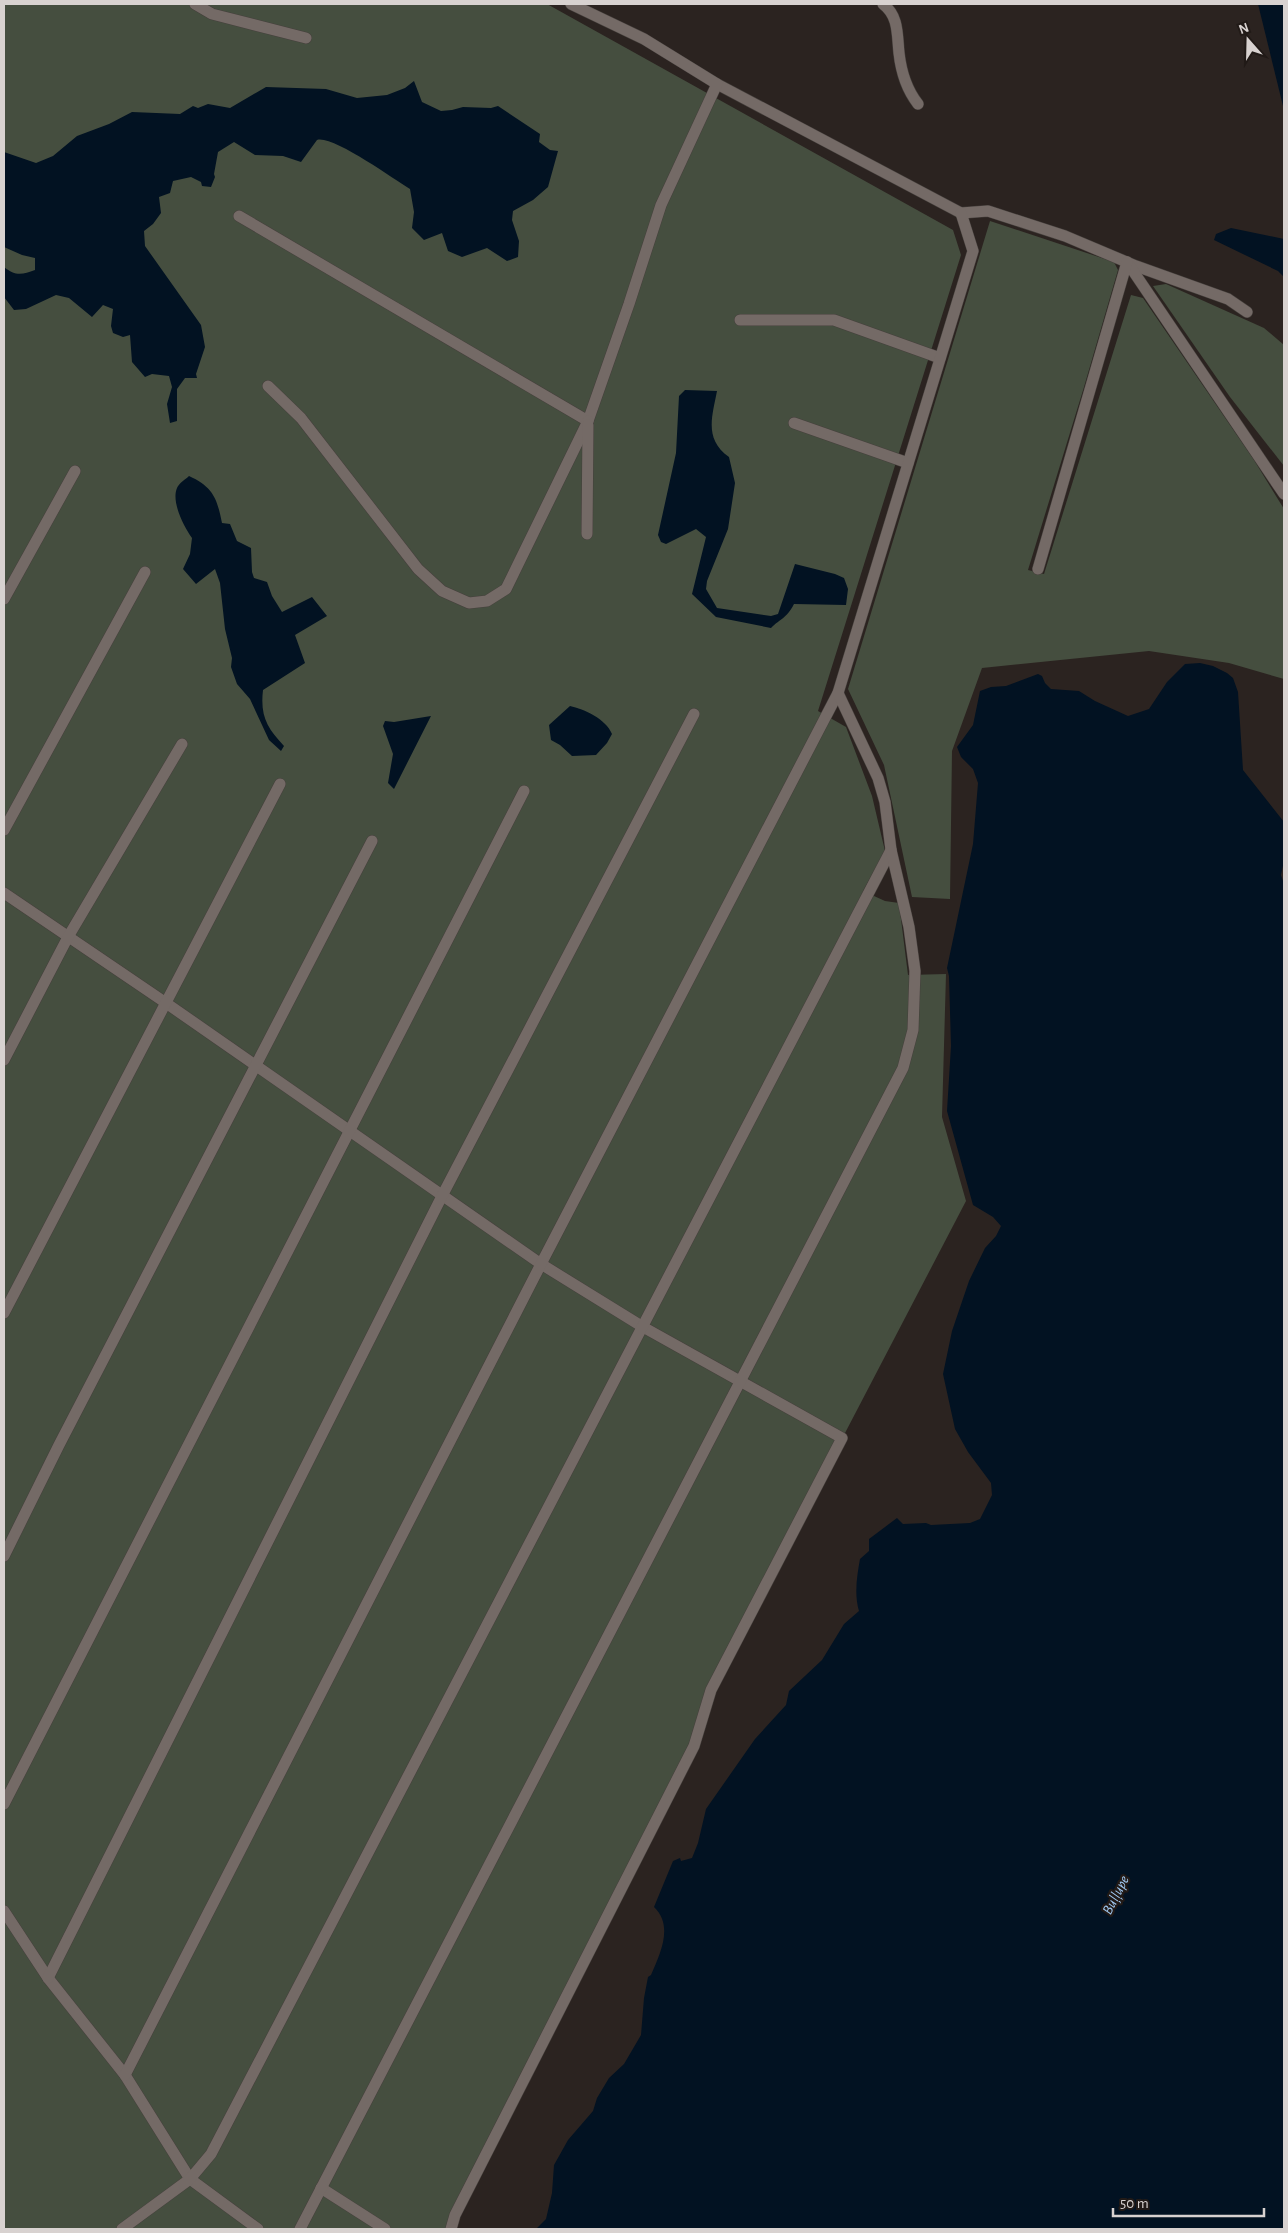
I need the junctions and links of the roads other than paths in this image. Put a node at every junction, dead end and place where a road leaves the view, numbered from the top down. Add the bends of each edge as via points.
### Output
1 (195, 4) edge
2 (571, 4) edge
3 (883, 4) edge
4 (306, 38) dead end
5 (717, 84) junction
6 (918, 104) dead end
7 (961, 213) junction
8 (238, 216) dead end
9 (1127, 262) junction
10 (1247, 312) dead end
11 (740, 320) dead end
12 (940, 358) junction
13 (268, 386) dead end
14 (588, 421) junction
15 (794, 423) dead end
16 (908, 462) junction
17 (75, 471) dead end
18 (1284, 494) edge
19 (587, 534) dead end
20 (1038, 568) dead end
21 (145, 572) dead end
22 (4, 600) edge
23 (838, 693) junction
24 (694, 714) dead end
25 (182, 744) dead end
26 (280, 784) dead end
27 (524, 791) dead end
28 (4, 830) edge
29 (372, 841) dead end
30 (891, 850) junction
31 (4, 893) edge
32 (68, 937) junction
33 (166, 1003) junction
34 (4, 1060) edge
35 (255, 1065) junction
36 (348, 1130) junction
37 (442, 1196) junction
38 (540, 1264) junction
39 (4, 1313) edge
40 (643, 1327) junction
41 (741, 1382) junction
42 (4, 1556) edge
43 (4, 1804) edge
44 (4, 1910) edge
45 (48, 1978) junction
46 (125, 2075) junction
47 (190, 2179) junction
48 (321, 2188) junction
49 (122, 2229) edge
50 (258, 2229) edge
51 (300, 2229) edge
52 (385, 2229) edge
53 (451, 2229) edge

1 - 4 lane via 212,14
2 - 5 lane via 644,39
3 - 6 lane via 890,9 898,30 903,74
5 - 7 lane
5 - 14 lane via 661,205
7 - 9 lane via 988,211 1065,236
7 - 12 lane via 973,251
8 - 14 lane
9 - 10 lane via 1228,299
9 - 18 lane
9 - 20 lane
11 - 12 lane via 834,320
12 - 16 lane
13 - 14 lane via 301,418 418,569 442,591 469,603 488,601 506,589
14 - 19 lane
15 - 16 lane
16 - 23 lane
17 - 22 lane
21 - 28 lane
23 - 30 lane via 878,778 885,802
23 - 38 lane
24 - 37 lane
25 - 32 lane
26 - 33 lane
27 - 36 lane
29 - 35 lane
30 - 40 lane
30 - 41 lane via 910,927 915,971 913,1030 903,1068
31 - 32 lane
32 - 33 lane
32 - 34 lane
33 - 35 lane
33 - 39 lane
35 - 36 lane
35 - 42 lane
36 - 37 lane
36 - 43 lane
37 - 38 lane
37 - 45 lane
38 - 40 lane
38 - 46 lane
40 - 41 lane
40 - 47 lane via 211,2154
41 - 48 lane
41 - 53 lane via 842,1438 711,1690 694,1746 455,2215
44 - 45 lane
45 - 46 lane
46 - 47 lane
47 - 49 lane
47 - 50 lane
48 - 51 lane
48 - 52 lane

